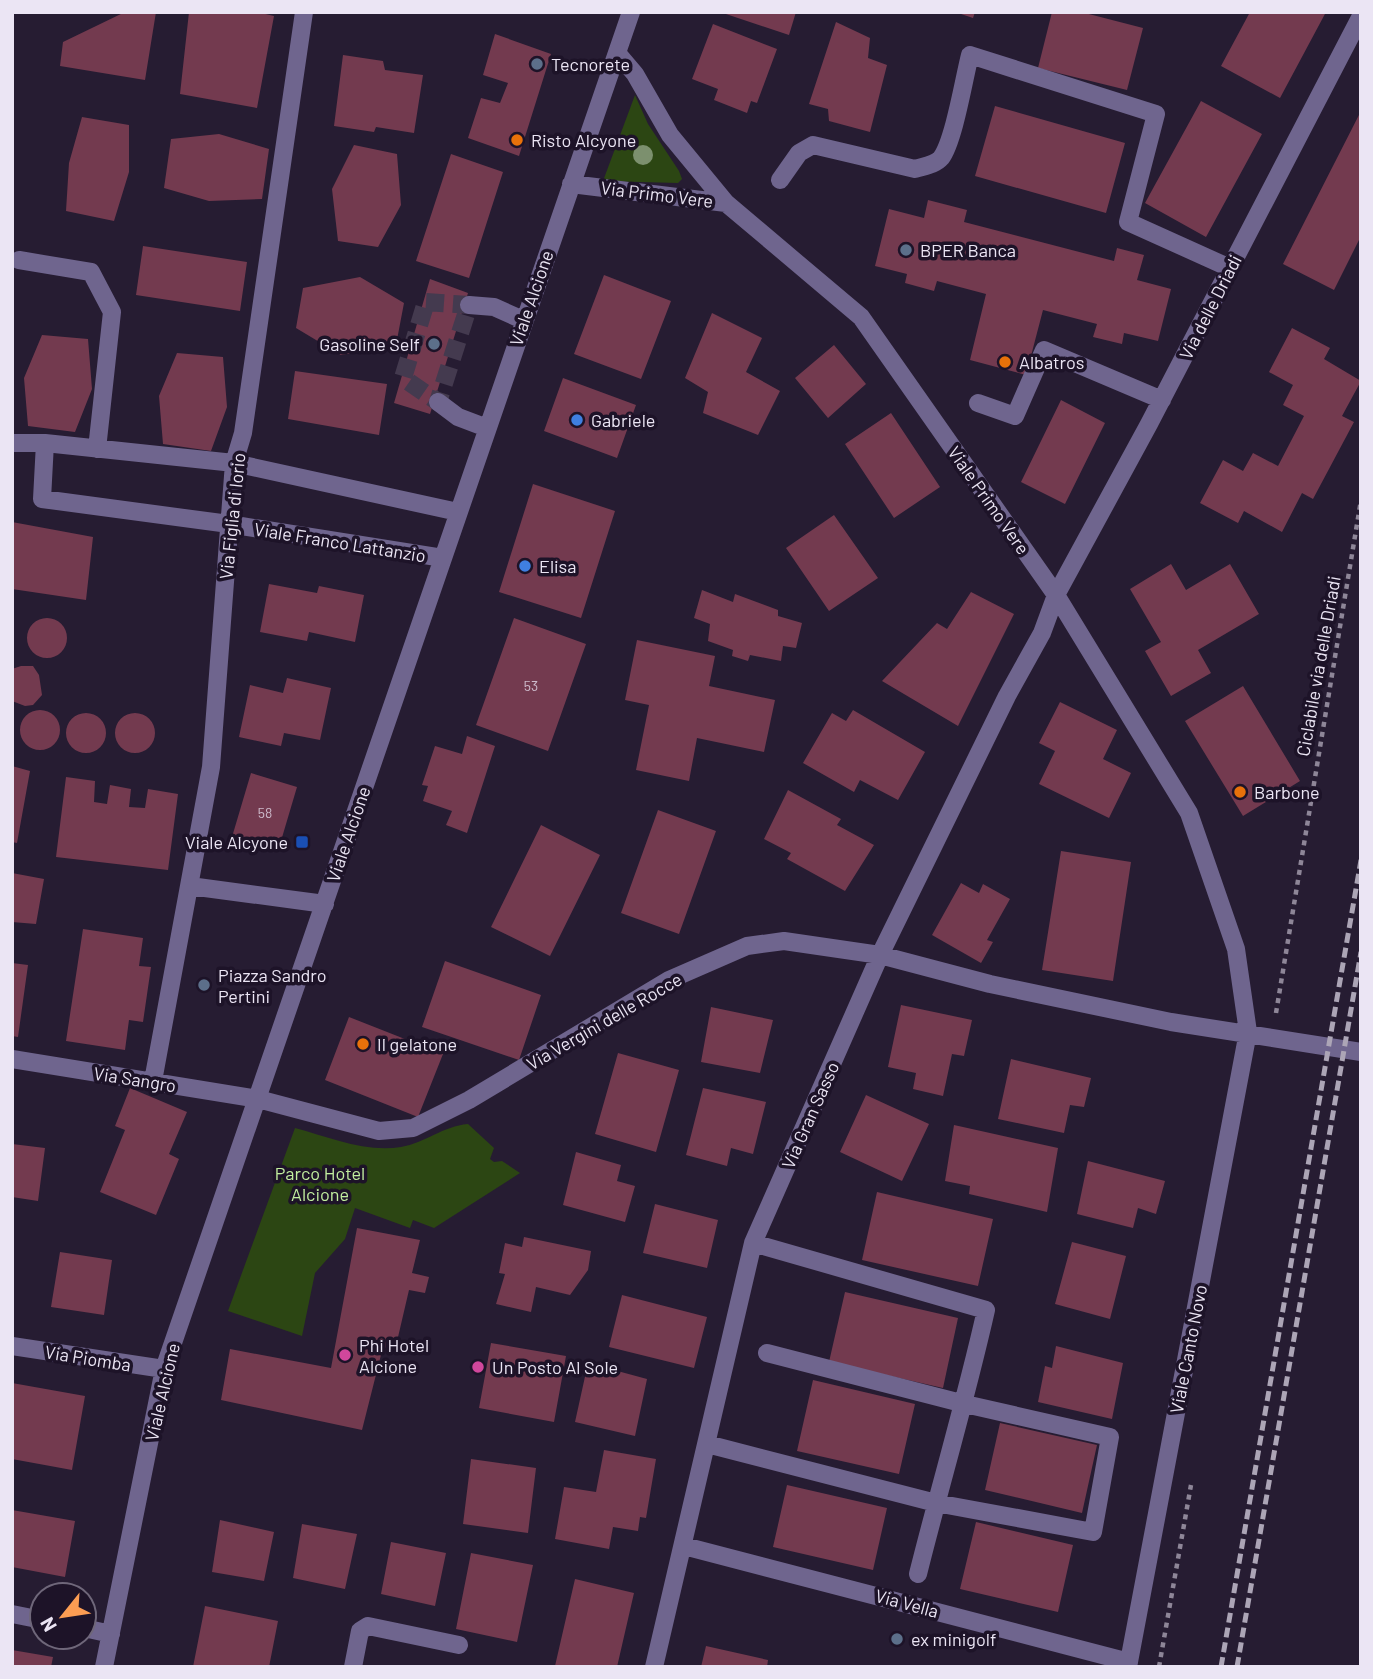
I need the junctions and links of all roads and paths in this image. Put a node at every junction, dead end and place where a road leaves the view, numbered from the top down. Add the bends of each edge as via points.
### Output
1 (304, 12) edge
2 (631, 12) edge
3 (1361, 16) edge
4 (618, 54) junction
5 (780, 180) dead end
6 (571, 184) junction
7 (726, 203) junction
8 (19, 260) dead end
9 (1230, 268) junction
10 (468, 305) dead end
11 (523, 320) junction
12 (1162, 400) junction
13 (438, 402) dead end
14 (978, 403) dead end
15 (487, 428) junction
16 (12, 443) edge
17 (45, 443) junction
18 (97, 449) junction
19 (234, 463) junction
20 (1361, 500) edge
21 (458, 512) junction
22 (229, 524) junction
23 (443, 558) junction
24 (1056, 595) junction
25 (190, 886) junction
26 (325, 904) junction
27 (880, 955) junction
28 (1248, 1023) junction
29 (1361, 1052) edge
30 (12, 1059) edge
31 (153, 1081) junction
32 (258, 1099) junction
33 (753, 1243) junction
34 (12, 1346) edge
35 (767, 1353) dead end
36 (164, 1369) junction
37 (965, 1405) junction
38 (707, 1444) junction
39 (936, 1503) junction
40 (684, 1546) junction
41 (918, 1574) dead end
42 (98, 1631) edge
43 (111, 1634) junction
44 (459, 1644) dead end
45 (1128, 1664) edge
46 (104, 1667) edge
47 (353, 1667) edge
48 (654, 1667) edge

1 - 19 street, Via Figlia di Iorio via 243,433
2 - 4 street, Viale Alcione
3 - 9 street, Via delle Driadi
4 - 6 street, Viale Alcione
4 - 7 street, Via Primo Vere via 670,135
5 - 9 street via 799,153 813,145 915,169 941,158 970,55 1156,114 1128,222
6 - 7 street, Via Primo Vere
6 - 11 street, Viale Alcione
7 - 24 street, Viale Primo Vere via 861,317
8 - 18 street via 91,272 113,312
9 - 12 street, Via delle Driadi
10 - 11 street via 494,307
11 - 15 street, Viale Alcione
12 - 14 street via 1044,350 1015,416
12 - 24 street, Via delle Driadi
13 - 15 street via 458,417
15 - 21 street, Viale Alcione
16 - 17 street
17 - 18 street
17 - 22 street, Viale Franco Lattanzio via 42,499
18 - 19 street
19 - 21 street
19 - 22 street, Via Figlia di Iorio
20 - 28 path, Ciclabile via delle Driadi via 1275,1017
21 - 23 street, Viale Alcione
22 - 23 street, Viale Franco Lattanzio
22 - 25 street, Via Figlia di Iorio via 211,767
23 - 26 street, Viale Alcione
24 - 27 street, Via Gran Sasso via 1042,633
24 - 28 street, Viale Primo Vere via 1189,813 1236,949
25 - 26 street
25 - 31 street
26 - 32 street, Viale Alcione
27 - 28 street, Via Vergini delle Rocce via 1171,1022
27 - 32 street, Via Vergini delle Rocce via 783,941 747,946 670,980 469,1100 413,1128 379,1131
27 - 33 street, Via Gran Sasso
28 - 29 street, Via Vergini delle Rocce
28 - 45 street, Viale Canto Novo
30 - 31 street, Via Sangro
31 - 32 street, Via Sangro
32 - 36 street, Viale Alcione
33 - 37 street via 986,1310
33 - 38 street, Via Gran Sasso
34 - 36 street, Via Piomba
35 - 37 street
36 - 43 street, Viale Alcione
37 - 39 street
37 - 39 street via 1111,1437 1093,1532
38 - 39 street
38 - 40 street, Via Gran Sasso
39 - 41 street
40 - 45 street, Via Vella
40 - 48 street, Via Gran Sasso
42 - 43 street
43 - 46 street, Viale Alcione
44 - 47 street via 368,1626 360,1631

